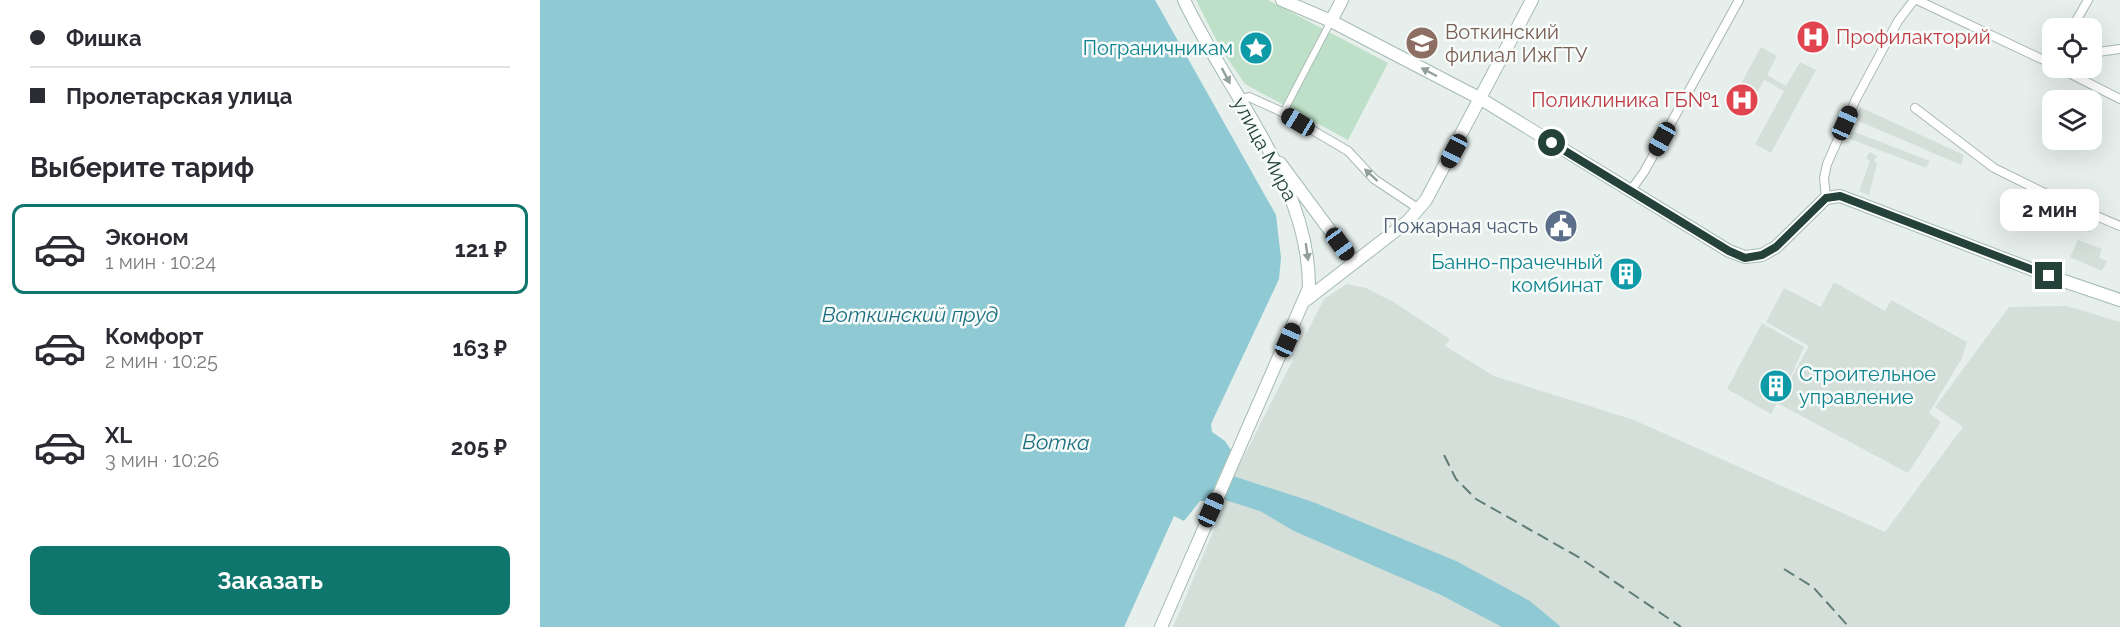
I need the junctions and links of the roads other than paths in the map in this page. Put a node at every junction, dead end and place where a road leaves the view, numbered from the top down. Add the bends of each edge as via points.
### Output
1 (1282, 0) edge
2 (1342, 0) edge
3 (1532, 0) edge
4 (1739, 0) edge
5 (1916, 0) edge
6 (2088, 0) edge
7 (1186, 2) edge
8 (2078, 18) edge
9 (1331, 21) junction
10 (2120, 49) edge
11 (2102, 51) edge
12 (2042, 56) edge
13 (2079, 78) edge
14 (1481, 99) junction
15 (2120, 99) edge
16 (1239, 100) junction
17 (1914, 108) dead end
18 (1285, 109) dead end
19 (1257, 130) junction
20 (1631, 190) junction
21 (1826, 198) junction
22 (1419, 209) junction
23 (2120, 226) edge
24 (1354, 263) junction
25 (2120, 300) edge
26 (1305, 301) junction
27 (1161, 627) edge

1 - 9 main road
2 - 9 main road
3 - 14 main road
4 - 20 street
5 - 12 street
5 - 21 street via 1898,21 1827,164
6 - 8 street
7 -> 16 main road, улица Мира
14 -> 9 main road
9 - 18 street
10 - 11 street
13 - 15 street
14 - 20 main road
14 - 22 main road via 1436,185
16 - 19 main road, улица Мира
22 -> 16 street via 1374,179 1348,151 1278,110 1249,97
17 - 23 street via 1994,168
19 - 24 main road
19 -> 26 main road, улица Мира via 1301,222 1309,268
20 - 21 main road via 1745,258 1776,247
21 - 25 main road via 1843,197
22 - 24 main road
24 - 26 main road
26 - 27 main road

